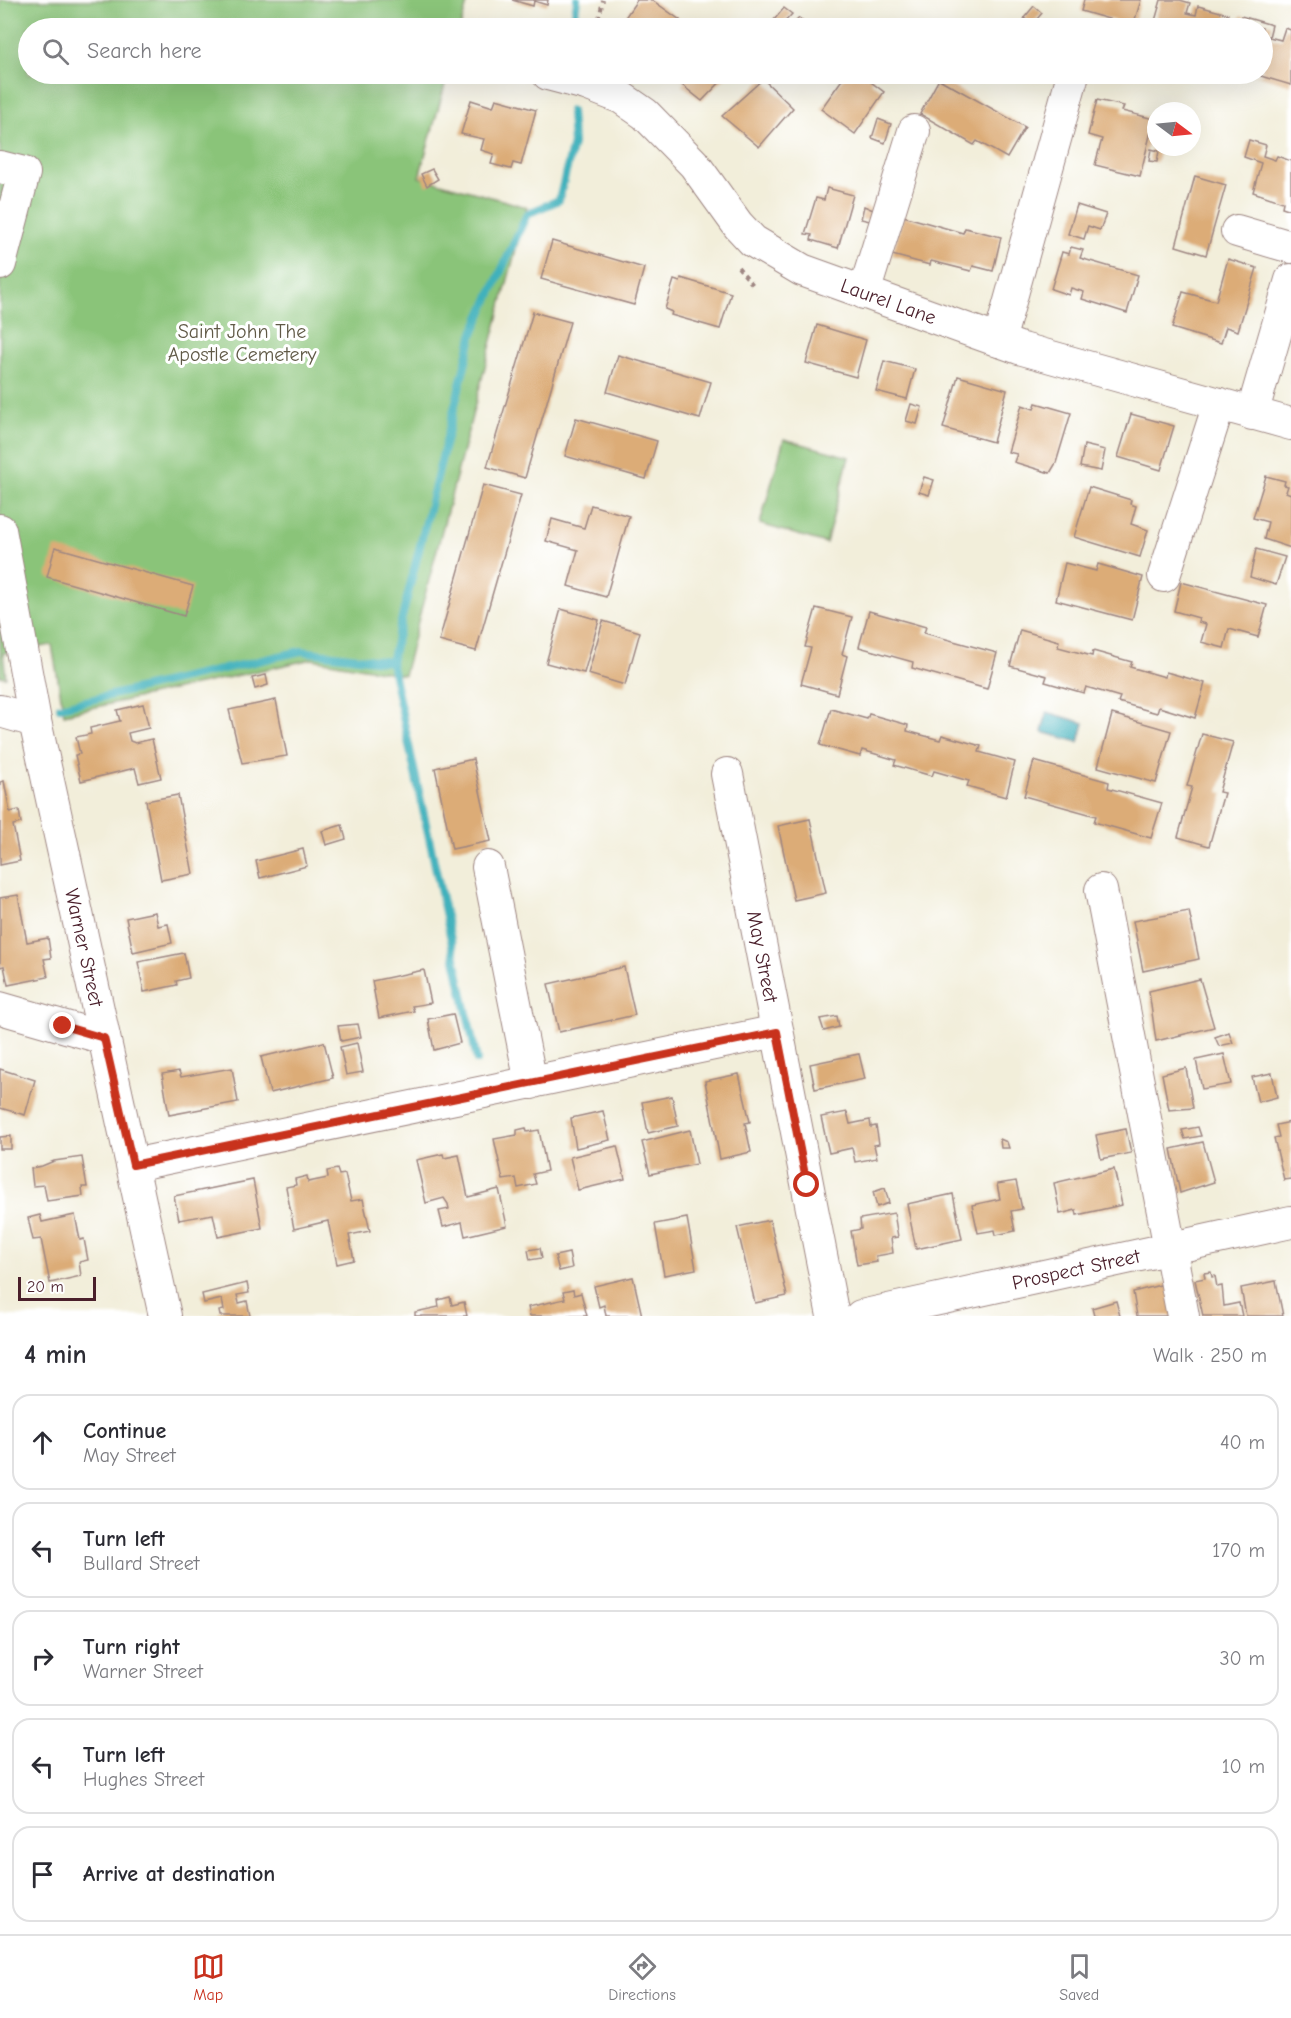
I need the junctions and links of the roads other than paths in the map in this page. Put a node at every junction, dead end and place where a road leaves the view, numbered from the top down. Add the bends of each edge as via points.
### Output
1 (586, 84) edge
2 (1070, 84) edge
3 (914, 131) dead end
4 (0, 167) edge
5 (1236, 231) dead end
6 (1291, 247) edge
7 (0, 264) edge
8 (1291, 280) edge
9 (864, 293) junction
10 (999, 341) junction
11 (1219, 404) junction
12 (1252, 414) junction
13 (1291, 424) edge
14 (0, 530) edge
15 (1164, 576) dead end
16 (0, 711) edge
17 (35, 721) junction
18 (727, 774) dead end
19 (488, 867) dead end
20 (1101, 890) dead end
21 (0, 1008) edge
22 (777, 1032) junction
23 (104, 1038) junction
24 (531, 1083) junction
25 (133, 1165) junction
26 (1291, 1222) edge
27 (1169, 1247) junction
28 (165, 1316) edge
29 (833, 1316) edge
30 (861, 1316) edge
31 (1183, 1316) edge

1 - 9 street, Laurel Lane via 622,98 645,114 694,164 753,241 802,270
2 - 10 street
3 - 9 street
4 - 7 street via 24,173
5 - 6 street
8 - 12 street
9 - 10 street, Laurel Lane
10 - 11 street, Laurel Lane
11 - 12 street, Laurel Lane
11 - 15 street
12 - 13 street, Laurel Lane
14 - 17 street, Warner Street
16 - 17 street
17 - 23 street, Warner Street
18 - 22 street, May Street
19 - 24 street
20 - 27 street
21 - 23 street
22 - 24 street
22 - 29 street, May Street
23 - 25 street, Warner Street
24 - 25 street
25 - 28 street, Warner Street
26 - 27 street, Prospect Street
27 - 30 street, Prospect Street
27 - 31 street

